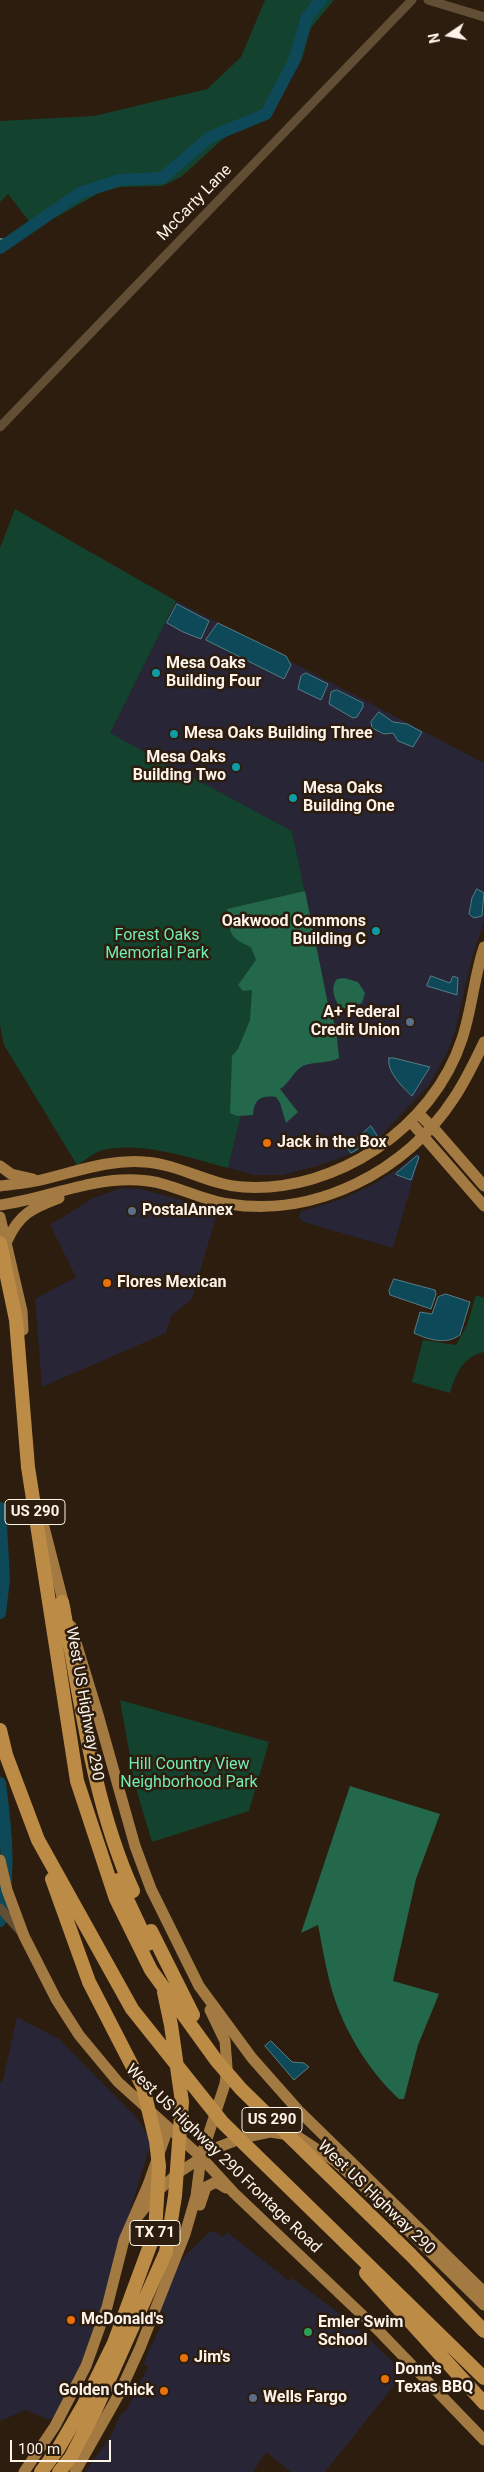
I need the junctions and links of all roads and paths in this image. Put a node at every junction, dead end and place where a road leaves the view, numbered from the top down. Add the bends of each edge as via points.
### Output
1 (412, 0) edge
2 (428, 0) edge
3 (484, 17) edge
4 (0, 427) edge
5 (484, 947) edge
6 (484, 1042) edge
7 (414, 1117) junction
8 (431, 1126) junction
9 (422, 1136) junction
10 (105, 1164) junction
11 (0, 1166) edge
12 (42, 1180) junction
13 (103, 1183) junction
14 (0, 1186) edge
15 (484, 1186) edge
16 (75, 1188) junction
17 (261, 1188) junction
18 (212, 1200) junction
19 (0, 1205) edge
20 (484, 1206) edge
21 (0, 1217) edge
22 (3, 1242) edge
23 (0, 1268) edge
24 (16, 1285) junction
25 (62, 1602) junction
26 (0, 1730) edge
27 (96, 1836) junction
28 (38, 1840) junction
29 (0, 1860) edge
30 (0, 1908) edge
31 (24, 1936) junction
32 (199, 1986) junction
33 (216, 2060) junction
34 (118, 2082) junction
35 (209, 2131) junction
36 (186, 2144) junction
37 (216, 2148) junction
38 (201, 2157) junction
39 (270, 2167) junction
40 (214, 2172) junction
41 (234, 2193) junction
42 (128, 2230) junction
43 (185, 2234) junction
44 (173, 2264) junction
45 (484, 2292) edge
46 (484, 2305) edge
47 (107, 2307) junction
48 (484, 2331) edge
49 (140, 2348) junction
50 (106, 2357) junction
51 (484, 2378) edge
52 (484, 2403) edge
53 (484, 2440) edge
54 (24, 2472) edge
55 (41, 2472) edge
56 (59, 2472) edge
57 (75, 2472) edge

1 - 4 street, McCarty Lane
2 - 3 street
5 - 7 main road via 462,1040 445,1074
6 - 8 main road via 453,1100
7 - 8 main road
7 - 9 main road
7 - 17 main road via 349,1165 307,1181
8 - 9 main road
8 - 15 main road
9 - 18 main road via 370,1176 324,1196 273,1207
9 - 20 main road
10 - 12 main road
10 - 13 main road
10 - 17 main road via 158,1164 223,1184
11 - 12 main road via 11,1174
12 - 14 main road
13 - 16 main road
13 - 18 main road via 137,1180 160,1183
16 - 19 main road
16 - 22 main road via 22,1216
17 - 18 main road via 262,1197 259,1199
21 - 22 main road
22 - 24 main road
22 - 27 highway, West US Highway 290 / US 290 via 16,1320 28,1467 77,1781
23 - 24 main road via 7,1271
24 - 25 main road, West US Highway 290 via 22,1311 37,1489
25 - 32 main road, West US Highway 290 via 98,1711 134,1846 151,1889
25 - 33 highway via 97,1785 117,1856 163,1960
26 - 28 highway, US 290
27 - 33 highway, West US Highway 290 / US 290 via 116,1899 151,1970
27 - 56 highway, TX 71 via 158,1963 182,2102 175,2196 166,2252 95,2412 71,2457
28 - 39 highway, US 290 via 132,2009 223,2123
28 - 50 highway, TX 71 via 89,1982 144,2087 156,2141 159,2166 155,2232
29 - 31 main road, West US Highway 290 Frontage Road
30 - 31 street
31 - 34 main road, West US Highway 290 Frontage Road via 56,1999 79,2035
32 - 35 main road via 225,2041 227,2067
32 - 45 main road, West US Highway 290 via 252,2058 298,2110
33 - 48 highway, West US Highway 290 / US 290 via 241,2089
34 - 36 main road, West US Highway 290 Frontage Road
34 - 42 main road via 159,2126 165,2137
35 - 36 main road via 196,2144
35 - 38 main road
36 - 38 main road, West US Highway 290 Frontage Road
37 - 38 main road
37 - 40 main road via 211,2157
37 - 46 main road via 270,2132 297,2136 336,2162 361,2184
38 - 40 main road, West US Highway 290 Frontage Road
38 - 42 main road via 159,2190
38 - 43 main road via 196,2196
39 - 51 highway, US 290
39 - 52 highway, US 290
40 - 41 main road, West US Highway 290 Frontage Road
41 - 43 main road via 216,2182 206,2187
41 - 53 main road, West US Highway 290 Frontage Road via 377,2328
42 - 44 main road via 164,2228 172,2237
42 - 47 main road
43 - 44 main road
44 - 49 main road
47 - 50 main road via 101,2342
47 - 54 main road via 77,2386 41,2450
49 - 50 main road via 121,2364
49 - 57 main road via 98,2434
50 - 55 highway, TX 71 via 83,2406

